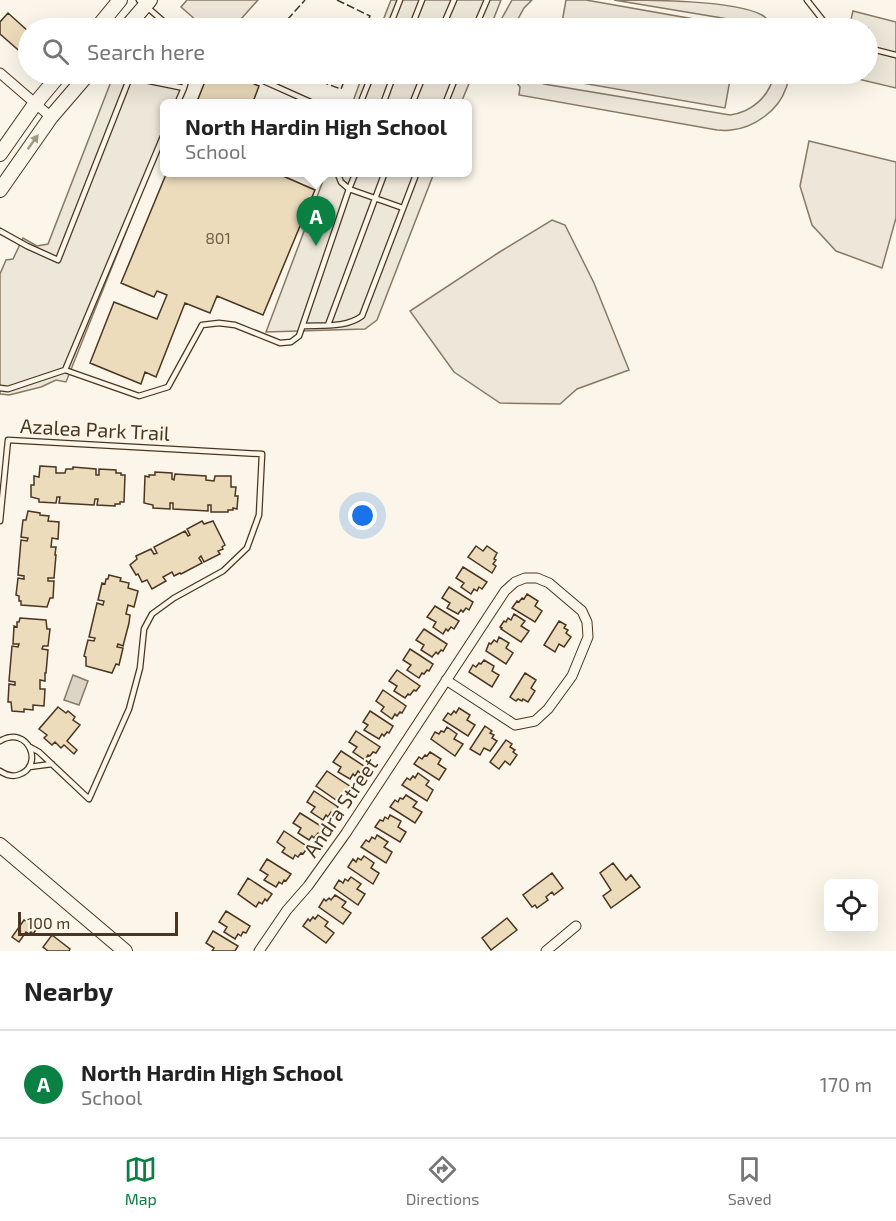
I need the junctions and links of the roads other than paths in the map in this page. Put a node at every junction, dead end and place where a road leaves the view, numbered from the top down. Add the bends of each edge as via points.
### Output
1 (120, 0) edge
2 (400, 0) edge
3 (422, 0) edge
4 (454, 0) edge
5 (487, 0) edge
6 (807, 0) edge
7 (145, 2) edge
8 (105, 18) edge
9 (133, 18) edge
10 (161, 18) edge
11 (393, 18) edge
12 (415, 18) edge
13 (446, 18) edge
14 (479, 18) edge
15 (821, 18) edge
16 (878, 51) edge
17 (896, 55) edge
18 (0, 73) edge
19 (52, 84) edge
20 (79, 84) edge
21 (127, 84) edge
22 (164, 84) edge
23 (185, 84) edge
24 (270, 84) edge
25 (368, 84) edge
26 (390, 84) edge
27 (420, 84) edge
28 (453, 84) edge
29 (184, 88) junction
30 (179, 99) edge
31 (304, 99) edge
32 (362, 99) edge
33 (385, 99) edge
34 (414, 99) edge
35 (447, 99) edge
36 (35, 104) junction
37 (51, 117) junction
38 (160, 146) edge
39 (0, 154) edge
40 (339, 177) edge
41 (354, 177) edge
42 (383, 177) edge
43 (415, 177) edge
44 (349, 189) junction
45 (0, 190) edge
46 (376, 198) junction
47 (403, 208) junction
48 (0, 231) edge
49 (328, 325) junction
50 (303, 326) junction
51 (65, 370) junction
52 (0, 388) edge
53 (0, 521) edge
54 (446, 680) junction
55 (1, 740) edge
56 (30, 747) junction
57 (52, 764) junction
58 (29, 767) junction
59 (0, 771) edge
60 (9, 775) junction
61 (0, 780) edge
62 (0, 845) edge
63 (576, 926) dead end
64 (125, 951) edge
65 (259, 951) edge
66 (546, 951) edge

1 - 8 main road
2 - 11 lane
3 - 12 lane
4 - 13 lane
5 - 14 lane
6 - 15 lane
7 - 9 main road
7 - 10 lane
16 - 17 lane
18 - 36 street
19 - 36 main road
20 - 37 main road
21 - 48 lane via 58,260
22 - 29 lane
23 - 29 lane
24 - 31 lane
25 - 32 lane
26 - 33 lane
27 - 34 lane
28 - 35 lane
29 - 30 lane
36 - 37 street
36 - 39 main road
45 -> 37 main road
38 - 51 lane
40 - 44 lane
41 - 44 lane
42 - 46 lane
43 - 47 lane
44 - 46 lane
44 - 50 lane
46 - 47 lane
46 - 49 lane
47 - 49 lane via 362,316 355,321
49 - 50 lane
50 - 51 lane via 291,342 280,343 235,325 202,325 168,387 138,396
51 - 52 lane
53 - 57 lane, Azalea Park Trail via 8,440 262,454 259,515 247,548 223,571 152,614 144,629 140,668 129,709 89,799
54 - 54 street, Andra Street via 515,725 536,721 572,676 588,636 582,611 549,583 537,578 515,582
54 - 65 street, Andra Street via 346,833
55 - 56 lane via 18,737
56 - 57 lane
56 - 58 lane
57 - 58 lane
58 - 60 lane via 15,776
59 - 60 lane
60 - 61 lane
62 - 64 main road
63 - 66 street

